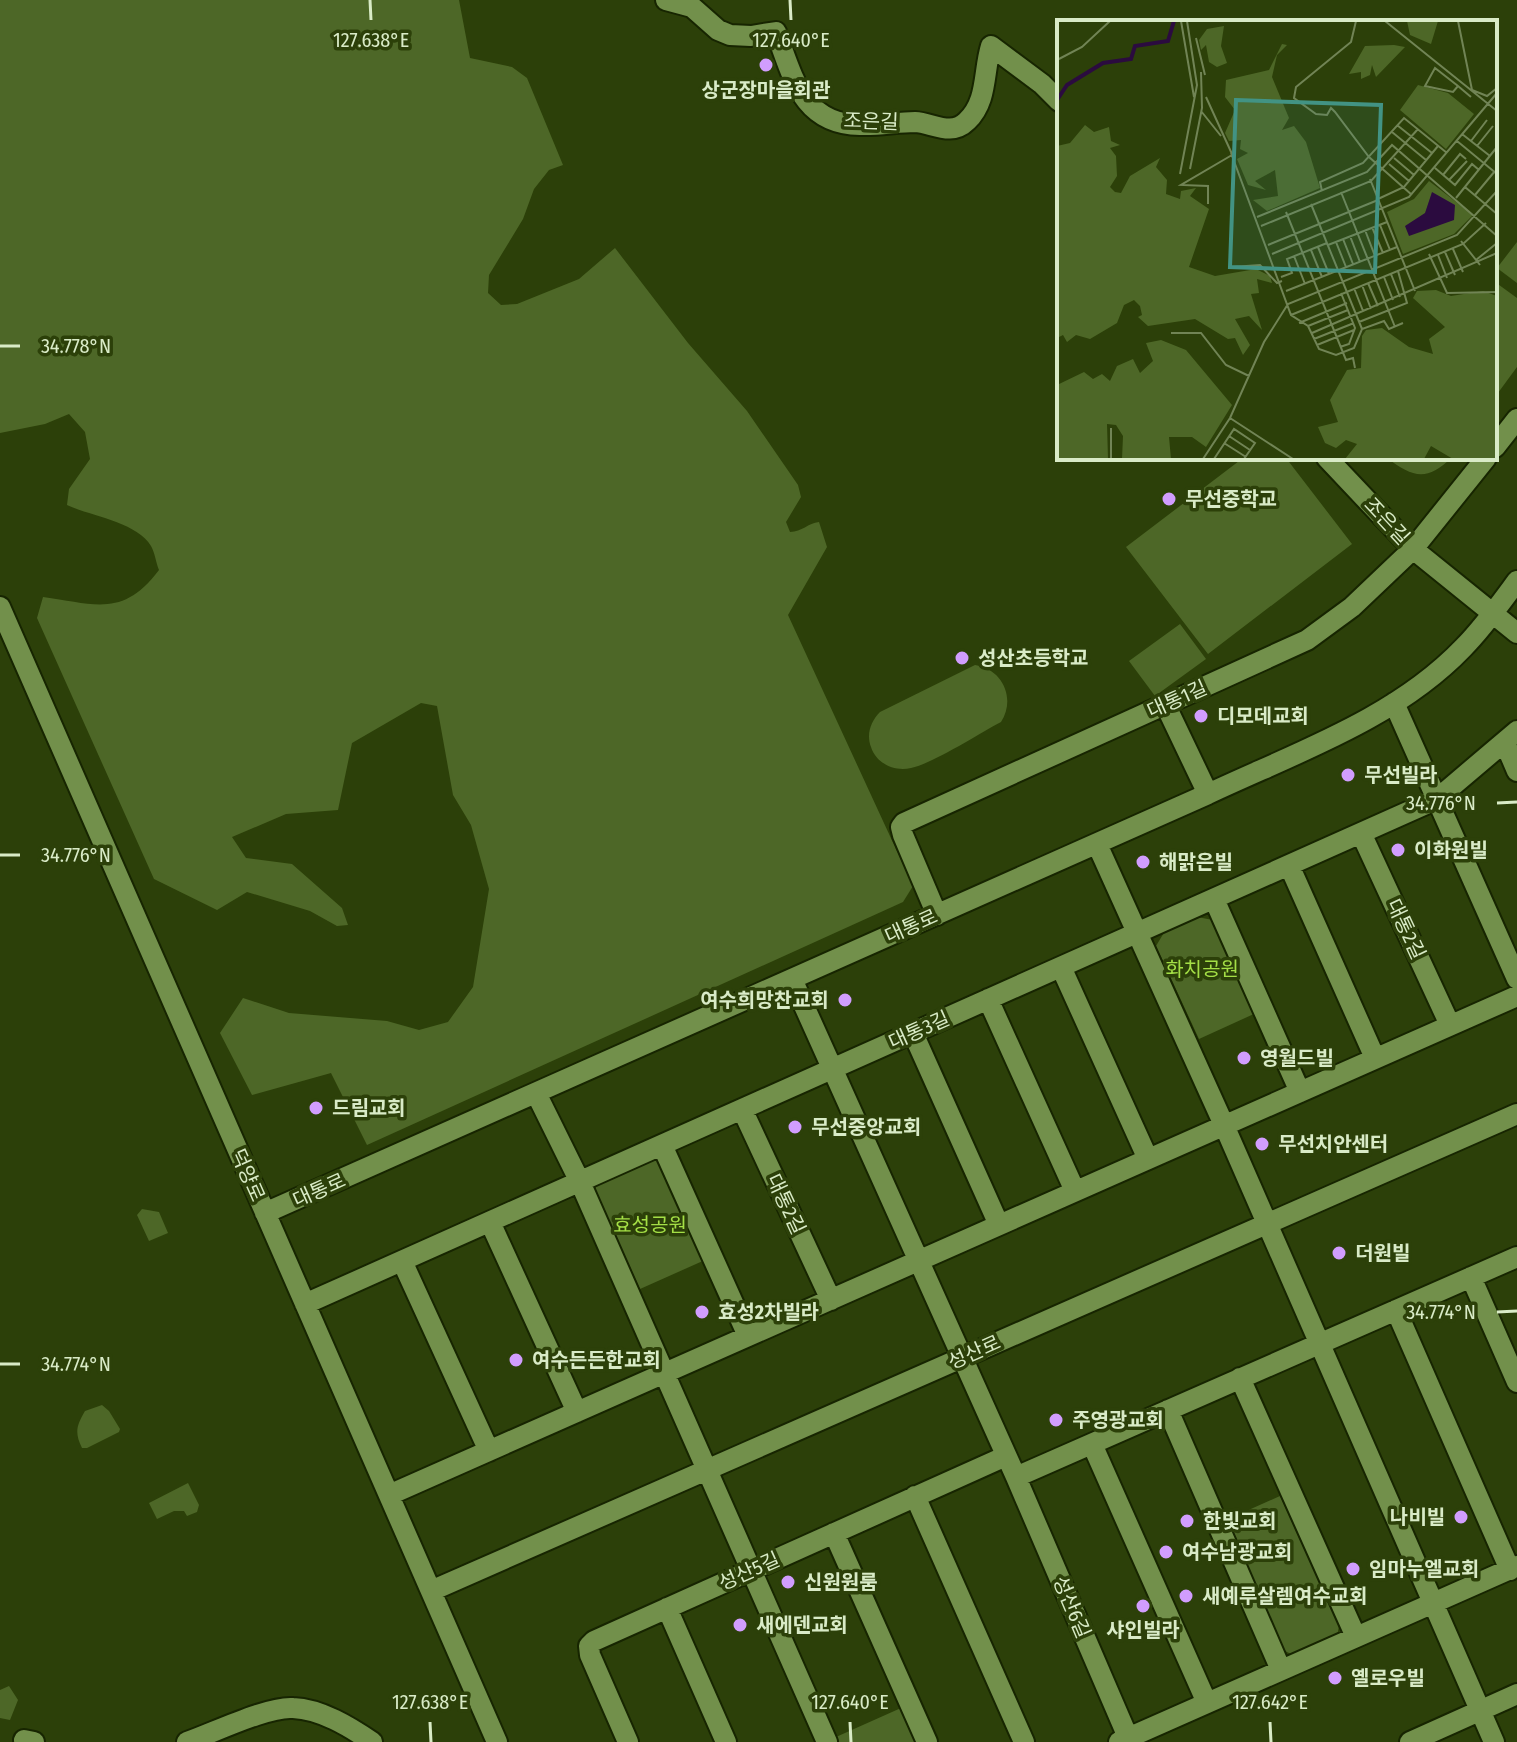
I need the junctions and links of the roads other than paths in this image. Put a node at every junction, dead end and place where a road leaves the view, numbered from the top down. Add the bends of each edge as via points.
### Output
1 (666, 0) edge
2 (1057, 99) edge
3 (1517, 419) edge
4 (1497, 444) edge
5 (1329, 460) edge
6 (1484, 460) edge
7 (1413, 549) junction
8 (1517, 581) edge
9 (0, 607) edge
10 (1492, 613) junction
11 (1517, 633) edge
12 (1394, 703) junction
13 (1165, 704) junction
14 (1511, 737) edge
15 (1517, 771) edge
16 (1208, 794) junction
17 (1437, 799) junction
18 (1361, 833) junction
19 (1097, 844) junction
20 (1289, 865) junction
21 (1214, 899) junction
22 (937, 915) junction
23 (1139, 932) junction
24 (1061, 967) junction
25 (792, 979) junction
26 (1517, 979) edge
27 (1517, 996) edge
28 (988, 999) junction
29 (1450, 1025) junction
30 (913, 1033) junction
31 (1375, 1058) junction
32 (834, 1068) junction
33 (1300, 1092) junction
34 (536, 1093) junction
35 (742, 1109) junction
36 (1517, 1114) edge
37 (1224, 1125) junction
38 (662, 1145) junction
39 (1148, 1159) junction
40 (580, 1182) junction
41 (1075, 1191) junction
42 (265, 1213) junction
43 (490, 1222) junction
44 (1267, 1224) junction
45 (999, 1225) junction
46 (1517, 1257) edge
47 (402, 1261) junction
48 (917, 1261) junction
49 (1471, 1277) junction
50 (831, 1300) junction
51 (305, 1304) junction
52 (1396, 1310) junction
53 (748, 1336) junction
54 (1319, 1344) junction
55 (961, 1358) junction
56 (663, 1374) junction
57 (1240, 1378) junction
58 (1517, 1382) edge
59 (1168, 1410) junction
60 (577, 1412) junction
61 (1092, 1444) junction
62 (489, 1451) junction
63 (1006, 1456) junction
64 (707, 1470) junction
65 (1016, 1477) junction
66 (389, 1495) junction
67 (915, 1496) junction
68 (834, 1533) junction
69 (1513, 1568) edge
70 (752, 1570) junction
71 (431, 1591) junction
72 (1432, 1604) junction
73 (667, 1608) junction
74 (1356, 1637) junction
75 (1281, 1670) junction
76 (1517, 1694) edge
77 (1207, 1703) junction
78 (1480, 1711) junction
79 (1125, 1741) edge
80 (187, 1742) edge
81 (372, 1742) edge
82 (497, 1742) edge
83 (628, 1742) edge
84 (726, 1742) edge
85 (827, 1742) edge
86 (927, 1742) edge
87 (1024, 1742) edge
88 (1410, 1742) edge
89 (1494, 1742) edge

1 - 2 street, 조은길 via 692,7 723,33 776,32 804,98 817,112 839,122 959,127 984,91 991,46
3 - 4 street
5 - 7 street, 조은길
6 - 7 street, 대통1길
7 - 10 street, 조은길
7 - 13 street, 대통1길 via 1352,607 1307,640
8 - 10 street, 대통로
9 - 42 street, 덕양로
10 - 11 street, 조은길
10 - 12 street, 대통로 via 1450,661
12 - 16 street, 대통로
12 - 17 street
13 - 16 street
13 - 22 street, 대통1길 via 904,823 903,835
14 - 15 street
14 - 17 street, 대통3길
16 - 19 street, 대통로
17 - 18 street, 대통3길
17 - 26 street
18 - 20 street, 대통3길
18 - 29 street, 대통2길
19 - 22 street, 대통로
19 - 23 street
20 - 21 street, 대통3길
20 - 31 street
21 - 23 street, 대통3길
21 - 33 street
22 - 25 street, 대통로
23 - 24 street, 대통3길
23 - 37 street
24 - 28 street, 대통3길
24 - 39 street
25 - 32 street
25 - 34 street, 대통로
27 - 29 street
28 - 30 street, 대통3길
28 - 41 street
29 - 31 street
30 - 32 street, 대통3길
30 - 45 street
31 - 33 street
32 - 35 street, 대통3길
32 - 48 street
33 - 37 street
34 - 40 street
34 - 42 street, 대통로
35 - 38 street, 대통3길
35 - 50 street, 대통2길
36 - 44 street, 성산로
37 - 39 street
37 - 44 street
38 - 40 street, 대통3길
38 - 53 street
39 - 41 street
40 - 43 street, 대통3길
40 - 56 street
41 - 45 street
42 - 51 street, 덕양로
43 - 47 street, 대통3길
43 - 60 street
44 - 54 street
44 - 55 street, 성산로
45 - 48 street
46 - 49 street
47 - 51 street, 대통3길
47 - 62 street
48 - 50 street
48 - 55 street, 성산6길
49 - 52 street
49 - 58 street
50 - 53 street
51 - 66 street, 덕양로
52 - 54 street
52 - 69 street, 성산6길
53 - 56 street
54 - 57 street
54 - 72 street
55 - 63 street, 성산6길
55 - 64 street, 성산로
56 - 60 street
56 - 64 street
57 - 59 street
57 - 74 street
59 - 61 street
59 - 75 street
60 - 62 street
61 - 65 street
61 - 77 street
62 - 66 street
63 - 65 street, 성산6길
63 - 67 street, 성산5길
64 - 70 street
64 - 71 street, 성산로
65 - 79 street, 성산6길
66 - 71 street, 덕양로
67 - 68 street, 성산5길
67 - 87 street
68 - 70 street, 성산5길
68 - 86 street
69 - 72 street, 성산6길
70 - 73 street, 성산5길
70 - 85 street
71 - 82 street, 덕양로
72 - 74 street, 성산6길
72 - 78 street
73 - 83 street, 성산5길 via 589,1646
73 - 84 street
74 - 75 street, 성산6길
75 - 77 street, 성산6길
76 - 78 street
77 - 79 street, 성산6길
78 - 88 street
78 - 89 street
80 - 81 street via 291,1707 317,1712

